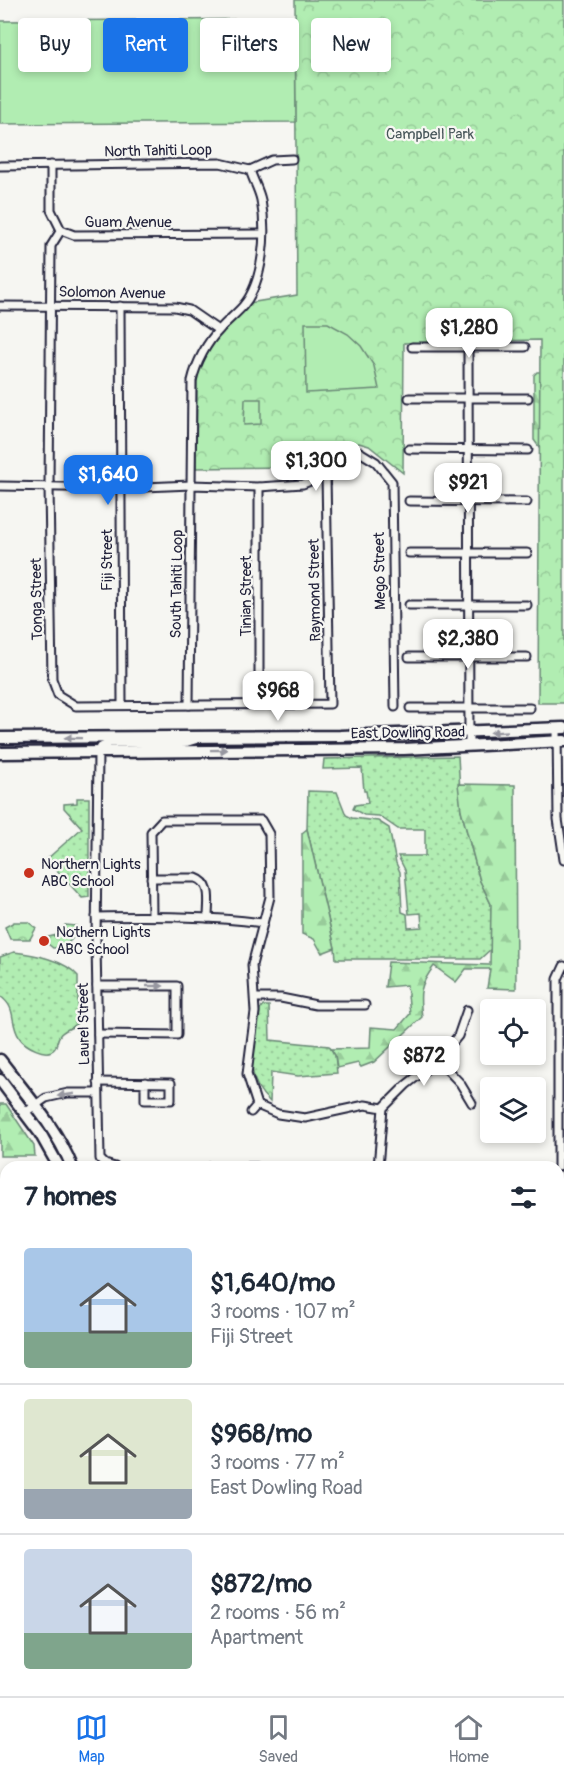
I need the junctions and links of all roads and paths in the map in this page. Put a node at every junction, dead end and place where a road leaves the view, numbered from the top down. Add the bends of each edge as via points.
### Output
1 (292, 159) dead end
2 (51, 165) junction
3 (0, 166) edge
4 (249, 170) junction
5 (61, 230) junction
6 (263, 234) junction
7 (0, 306) edge
8 (52, 306) junction
9 (120, 306) junction
10 (218, 330) junction
11 (525, 346) dead end
12 (412, 347) dead end
13 (468, 347) junction
14 (409, 398) dead end
15 (468, 398) junction
16 (528, 398) dead end
17 (409, 449) dead end
18 (468, 450) junction
19 (528, 450) dead end
20 (327, 475) junction
21 (191, 485) junction
22 (0, 486) edge
23 (49, 487) junction
24 (120, 488) junction
25 (260, 488) junction
26 (409, 501) dead end
27 (468, 502) junction
28 (527, 502) dead end
29 (409, 553) dead end
30 (527, 553) dead end
31 (469, 554) junction
32 (409, 605) dead end
33 (468, 605) junction
34 (527, 605) dead end
35 (409, 657) dead end
36 (527, 657) dead end
37 (469, 658) junction
38 (259, 704) junction
39 (330, 704) joint
40 (122, 705) junction
41 (189, 705) junction
42 (395, 707) dead end
43 (410, 708) dead end
44 (468, 708) junction
45 (530, 708) dead end
46 (560, 728) edge
47 (468, 733) junction
48 (201, 737) junction
49 (0, 738) edge
50 (561, 741) edge
51 (469, 746) junction
52 (98, 752) junction
53 (0, 753) edge
54 (561, 825) edge
55 (564, 860) edge
56 (151, 878) junction
57 (152, 916) junction
58 (96, 917) junction
59 (208, 918) junction
60 (263, 923) junction
61 (564, 966) edge
62 (97, 986) junction
63 (255, 998) junction
64 (365, 1005) dead end
65 (467, 1011) dead end
66 (98, 1034) junction
67 (561, 1058) edge
68 (0, 1060) edge
69 (438, 1060) junction
70 (0, 1066) edge
71 (12, 1075) junction
72 (0, 1080) edge
73 (99, 1082) junction
74 (146, 1082) junction
75 (98, 1093) junction
76 (472, 1103) dead end
77 (36, 1105) junction
78 (257, 1105) junction
79 (383, 1108) junction
80 (26, 1112) junction
81 (251, 1112) dead end
82 (55, 1161) edge
83 (69, 1161) edge
84 (102, 1161) edge
85 (379, 1161) edge
86 (558, 1161) edge

1 - 4 street via 272,160
2 - 3 street, North Tahiti Loop
2 - 4 street, North Tahiti Loop via 220,163
2 - 5 street via 51,210
4 - 6 street via 261,200
5 - 6 street, Guam Avenue via 74,236
5 - 8 street, Tonga Street via 51,246
6 - 10 street, South Tahiti Loop via 256,287
7 - 8 street, Solomon Avenue
8 - 9 street, Solomon Avenue
8 - 23 street, Tonga Street
9 - 10 street, Solomon Avenue via 189,310
9 - 24 street, Fiji Street
10 - 21 street, South Tahiti Loop via 195,367 192,381
11 - 13 street
12 - 13 street
13 - 15 street
14 - 15 street
15 - 16 street
15 - 18 street
17 - 18 street
18 - 19 street
18 - 27 street
20 - 25 street via 303,484
20 - 39 street, Raymond Street
20 - 42 street, Mego Street via 358,451 376,462 392,482
21 - 24 street
21 - 25 street
21 - 41 street, South Tahiti Loop
22 - 23 street
23 - 24 street
23 - 40 street, Tonga Street via 52,680 58,695 76,706
24 - 40 street, Fiji Street
25 - 38 street, Tinian Street
26 - 27 street
27 - 28 street
27 - 31 street
29 - 31 street
30 - 31 street
31 - 33 street
32 - 33 street
33 - 34 street
33 - 37 street
35 - 37 street
36 - 37 street
37 - 44 street
38 - 39 street, Tonga Street
38 - 41 street, Tonga Street
40 - 41 street, Tonga Street
43 - 44 street
44 - 45 street
44 - 47 street
46 -> 47 main road, East Dowling Road
46 - 50 street
47 - 48 main road, East Dowling Road
47 - 51 street
48 -> 49 main road, East Dowling Road
48 - 52 street via 177,744 110,743
50 - 51 main road, East Dowling Road
50 - 54 street
52 -> 51 main road, East Dowling Road
52 - 53 main road, East Dowling Road
52 - 58 street, Laurel Street
54 - 55 street
56 - 57 street
56 - 59 street via 202,880 208,888
56 - 60 street via 151,832 162,820 261,820 269,834 270,897
57 - 58 street
57 - 59 street
58 - 62 street, Laurel Street
59 - 60 street
60 - 63 street via 252,965
61 - 67 street via 558,979
62 - 66 street, Laurel Street
62 -> 66 street via 177,986 177,1035
63 - 64 street via 316,1005
63 - 78 street via 247,1074
65 - 69 street via 458,1036
66 - 73 street, Laurel Street
67 - 86 street
68 - 71 main road
69 - 76 street
69 - 79 street
70 - 71 main road
71 - 77 main road
72 - 80 main road
73 - 74 street
73 - 75 street, Laurel Street
74 - 74 street via 171,1083 171,1100 145,1100
75 -> 77 street via 68,1093 46,1098
75 - 84 street, Laurel Street
77 - 80 street
77 - 83 main road
78 - 79 street via 278,1114 305,1118 365,1105
78 - 81 street
79 - 85 street
80 - 82 main road

